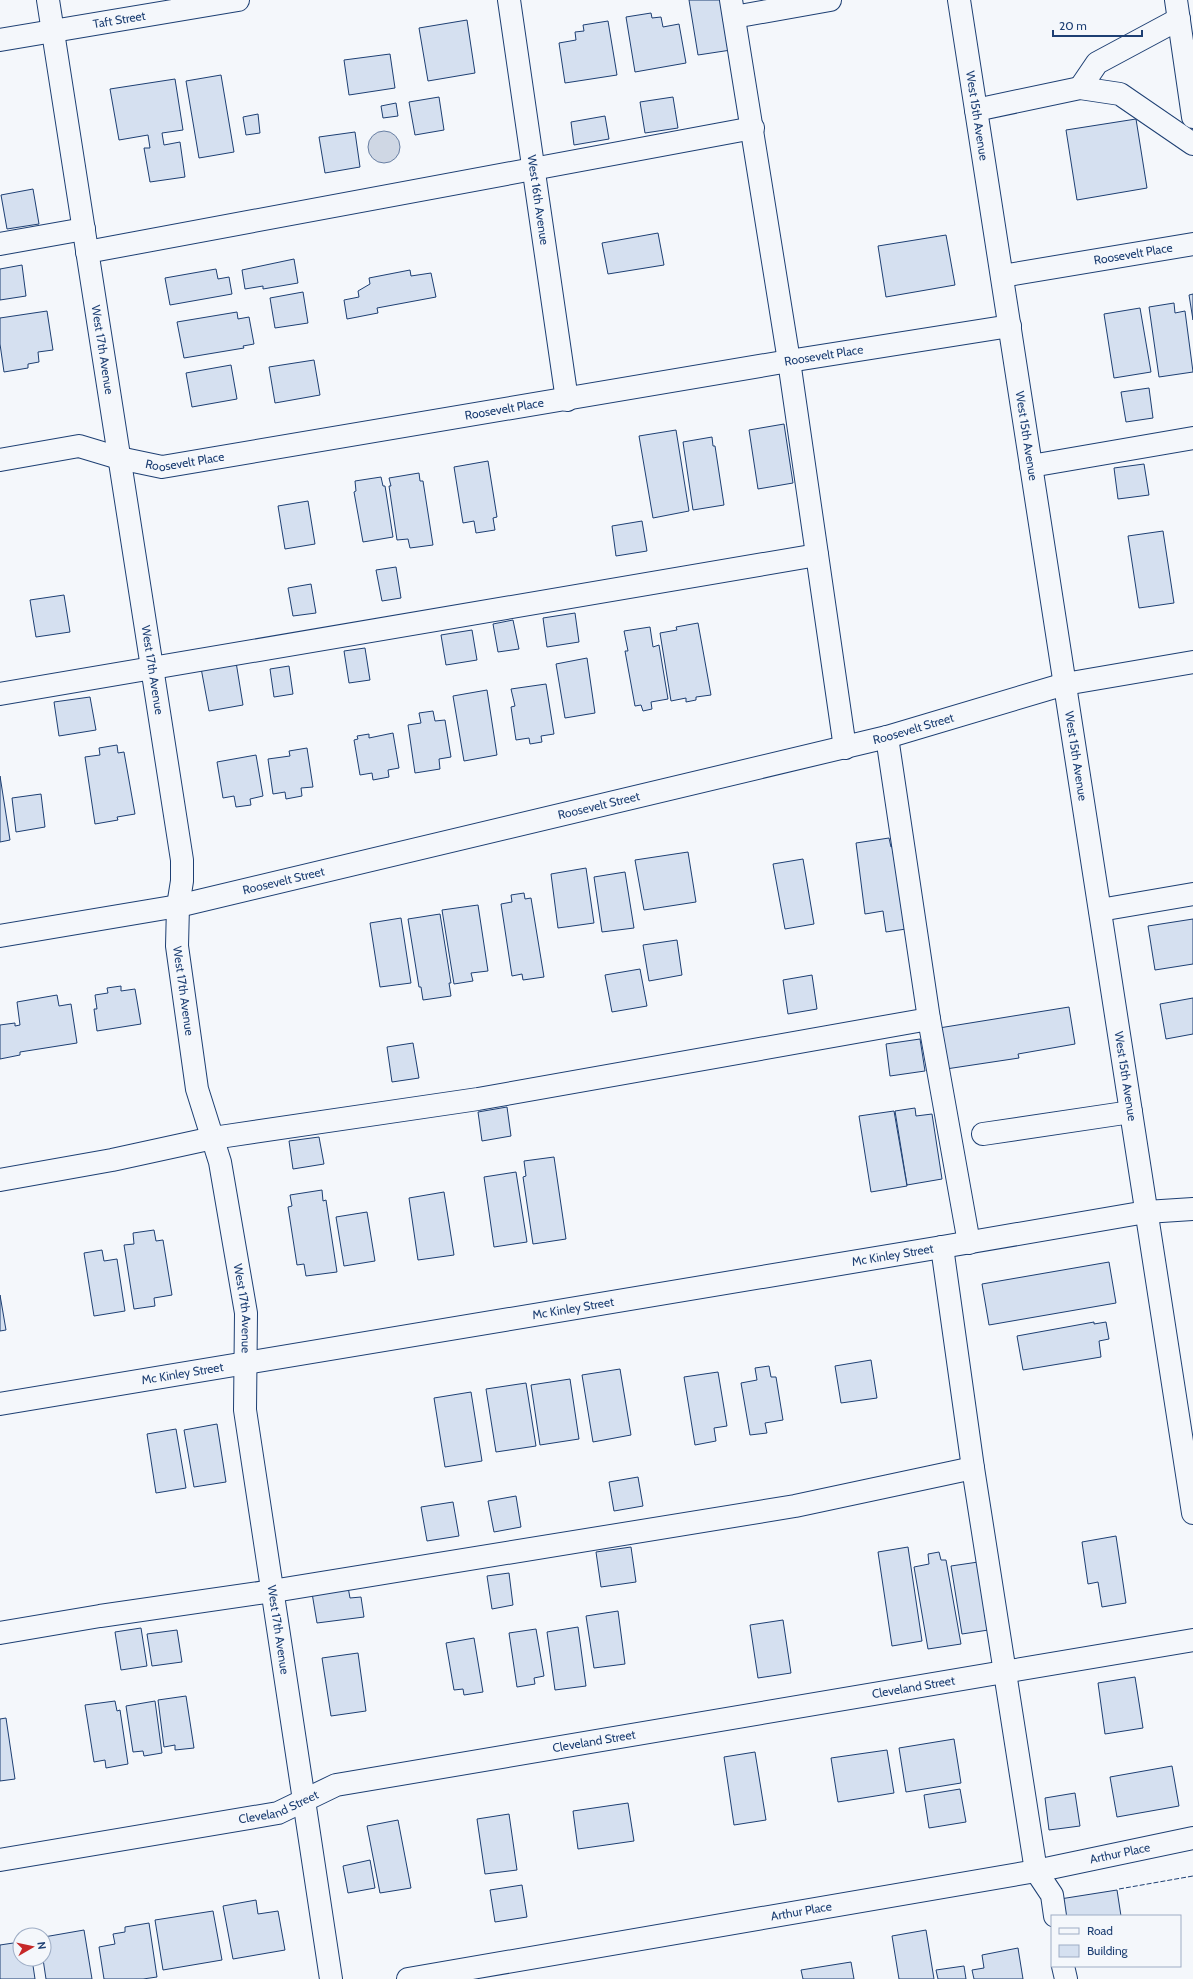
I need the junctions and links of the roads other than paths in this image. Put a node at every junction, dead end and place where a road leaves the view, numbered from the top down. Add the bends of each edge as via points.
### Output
1 (48, 0) edge
2 (238, 0) edge
3 (509, 0) edge
4 (830, 0) edge
5 (959, 0) edge
6 (733, 8) edge
7 (1178, 9) edge
8 (53, 31) junction
9 (0, 40) edge
10 (1188, 41) edge
11 (1080, 88) junction
12 (976, 110) junction
13 (1193, 117) edge
14 (752, 128) junction
15 (1193, 144) edge
16 (533, 169) junction
17 (84, 229) junction
18 (0, 244) edge
19 (1193, 244) edge
20 (87, 252) junction
21 (1002, 276) junction
22 (1010, 326) junction
23 (789, 361) junction
24 (567, 400) junction
25 (1193, 438) edge
26 (120, 458) junction
27 (0, 460) edge
28 (1031, 466) junction
29 (817, 555) junction
30 (1193, 662) edge
31 (152, 668) junction
32 (1065, 684) junction
33 (0, 694) edge
34 (887, 737) junction
35 (845, 748) junction
36 (1193, 894) edge
37 (178, 906) junction
38 (1100, 910) junction
39 (0, 936) edge
40 (929, 1019) junction
41 (1131, 1112) junction
42 (983, 1134) dead end
43 (213, 1138) junction
44 (0, 1180) edge
45 (1193, 1209) edge
46 (1146, 1212) junction
47 (969, 1243) junction
48 (942, 1247) junction
49 (246, 1362) junction
50 (0, 1404) edge
51 (973, 1468) junction
52 (1191, 1485) edge
53 (1193, 1513) edge
54 (273, 1591) junction
55 (0, 1634) edge
56 (1193, 1640) edge
57 (1005, 1673) junction
58 (304, 1802) junction
59 (1193, 1838) edge
60 (0, 1860) edge
61 (1036, 1870) junction
62 (1055, 1915) edge
63 (1064, 1967) edge
64 (331, 1979) edge
65 (408, 1979) edge
66 (1066, 1979) edge

1 - 8 street, West 17th Avenue
2 - 8 street, Taft Street
3 - 16 street, West 16th Avenue
4 - 6 street
5 - 12 street, West 15th Avenue
6 - 14 street
7 - 10 street
7 - 11 street via 1097,63
8 - 9 street, Taft Street
8 - 17 street, West 17th Avenue
10 - 13 street
11 - 12 street
11 - 15 street via 1120,94
12 - 21 street, West 15th Avenue
14 - 16 street
14 - 23 street
16 - 20 street
16 - 24 street, West 16th Avenue
17 - 18 street
17 - 20 street, West 17th Avenue
19 - 21 street, Roosevelt Place
20 - 26 street, West 17th Avenue
21 - 22 street, West 15th Avenue
22 - 23 street, Roosevelt Place
22 - 28 street, West 15th Avenue
23 - 24 street, Roosevelt Place
23 - 29 street
24 - 26 street, Roosevelt Place via 162,468
25 - 28 street
26 - 27 street, Roosevelt Place via 79,446
26 - 31 street, West 17th Avenue
28 - 32 street, West 15th Avenue
29 - 31 street
29 - 35 street
30 - 32 street, Roosevelt Street
31 - 33 street
31 - 37 street, West 17th Avenue via 182,860
32 - 34 street, Roosevelt Street
32 - 38 street, West 15th Avenue
34 - 35 street, Roosevelt Street
34 - 40 street
35 - 37 street, Roosevelt Street
36 - 38 street
37 - 39 street, Roosevelt Street
37 - 43 street, West 17th Avenue via 177,946 197,1089
38 - 41 street, West 15th Avenue
40 - 43 street via 478,1099
40 - 47 street
41 - 42 street
41 - 46 street, West 15th Avenue
43 - 44 street via 112,1160
43 - 49 street, West 17th Avenue via 220,1162 246,1314
45 - 46 street, Mc Kinley Street
46 - 47 street, Mc Kinley Street
46 - 52 street, West 15th Avenue
47 - 48 street, Mc Kinley Street
48 - 49 street, Mc Kinley Street
48 - 51 street
49 - 50 street, Mc Kinley Street
49 - 54 street, West 17th Avenue via 245,1410
51 - 54 street via 795,1506
51 - 57 street
52 - 53 street, West 15th Avenue
54 - 55 street via 100,1616
54 - 58 street, West 17th Avenue
56 - 57 street, Cleveland Street
57 - 58 street, Cleveland Street via 336,1786
57 - 61 street
58 - 60 street, Cleveland Street via 278,1813
58 - 64 street, West 17th Avenue
59 - 61 street, Arthur Place
61 - 62 street via 1052,1895
61 - 65 street, Arthur Place
63 - 66 street

